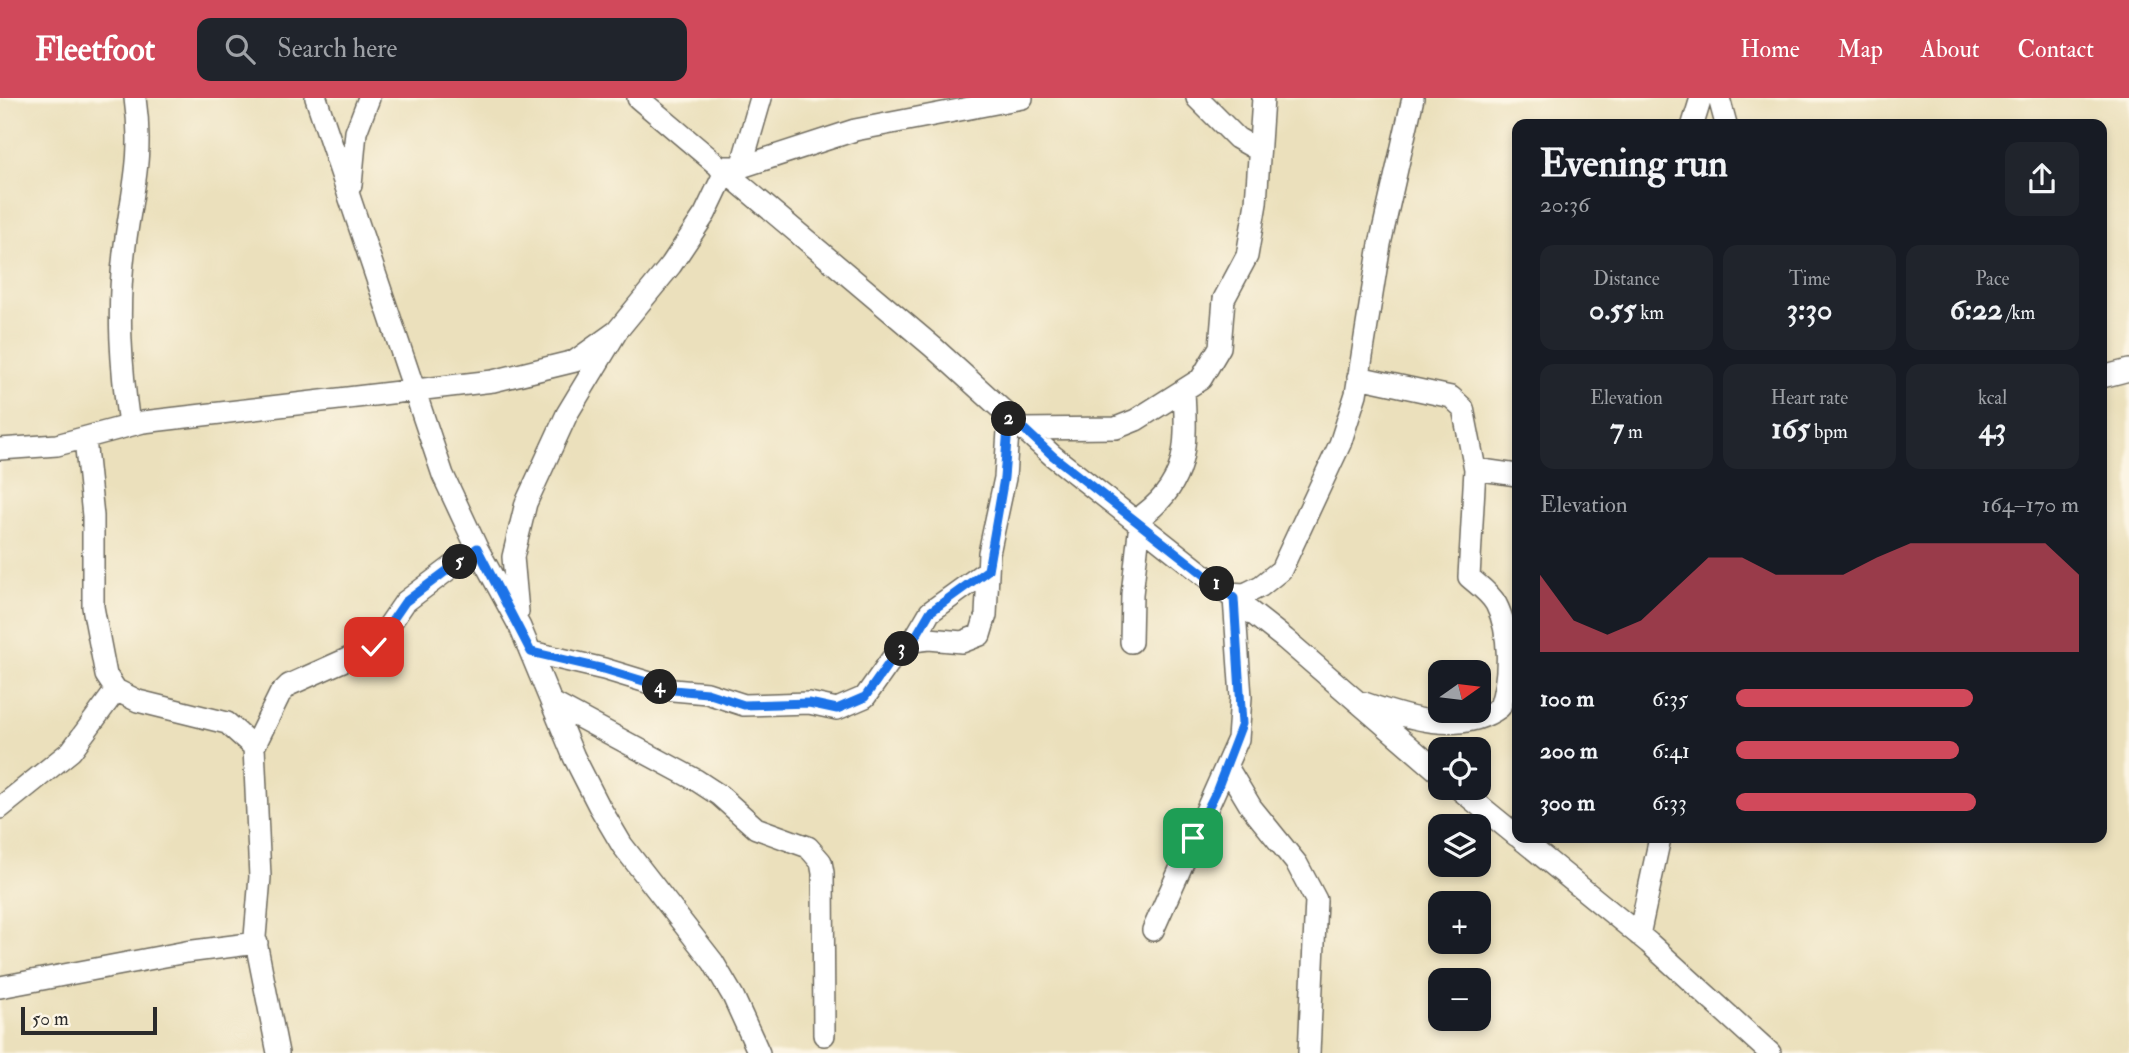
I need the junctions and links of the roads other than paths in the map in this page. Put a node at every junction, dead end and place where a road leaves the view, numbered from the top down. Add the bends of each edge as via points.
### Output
1 (135, 98) edge
2 (316, 98) edge
3 (369, 98) edge
4 (638, 98) edge
5 (761, 98) edge
6 (1022, 98) edge
7 (1197, 98) edge
8 (1263, 98) edge
9 (1413, 98) edge
10 (1700, 98) edge
11 (1719, 98) edge
12 (1694, 119) edge
13 (1725, 119) edge
14 (1258, 150) junction
15 (728, 169) junction
16 (352, 204) junction
17 (617, 331) junction
18 (2129, 370) edge
19 (2107, 376) edge
20 (1358, 377) junction
21 (1184, 391) junction
22 (414, 392) junction
23 (1017, 422) junction
24 (129, 425) junction
25 (85, 439) junction
26 (0, 449) edge
27 (1475, 468) junction
28 (1512, 474) edge
29 (1138, 522) junction
30 (477, 548) junction
31 (988, 570) junction
32 (1231, 596) junction
33 (1509, 620) edge
34 (520, 627) junction
35 (913, 641) junction
36 (1131, 642) dead end
37 (531, 652) junction
38 (1512, 682) edge
39 (116, 690) junction
40 (1352, 698) junction
41 (551, 702) junction
42 (254, 747) junction
43 (1428, 763) edge
44 (1227, 767) junction
45 (1473, 800) edge
46 (0, 808) edge
47 (1512, 832) edge
48 (1525, 843) edge
49 (1659, 843) edge
50 (1153, 930) dead end
51 (1639, 935) junction
52 (257, 943) junction
53 (0, 987) edge
54 (824, 1035) dead end
55 (278, 1053) edge
56 (760, 1053) edge
57 (1309, 1053) edge
58 (1770, 1053) edge

1 - 24 street via 140,150 124,252 119,341
2 - 16 street
3 - 16 street via 351,163
4 - 15 street
5 - 15 street
6 - 15 street via 855,130
7 - 14 street via 1237,138
8 - 14 street
9 - 20 street via 1380,244
10 - 12 street
11 - 13 street
14 - 21 street via 1251,240 1244,267 1224,299 1220,347 1201,379
15 - 17 street via 671,265
15 - 23 street
16 - 22 street
17 - 22 street via 575,361 493,381
17 - 34 street via 569,411 526,503 513,557
18 - 19 street
20 - 27 street via 1451,397 1463,408
20 - 32 street via 1340,444 1281,570 1261,586
21 - 23 street via 1116,428
21 - 29 street via 1186,437 1180,470 1158,505
22 - 24 street
22 - 30 street via 443,475
23 - 29 street
23 - 31 street
24 - 25 street
25 - 26 street
25 - 39 street via 93,516 93,607 106,675
27 - 28 street
27 - 33 street via 1469,577
29 - 32 street
29 - 36 street
30 - 34 street
30 - 42 street via 405,602 374,647 289,685
31 - 35 street via 930,612
31 - 35 street via 986,615 980,635 962,642
32 - 40 street
32 - 44 street via 1242,724
33 - 38 street via 1507,653
34 - 37 street
35 - 37 street via 896,653 865,697 837,709 809,703 744,705
37 - 41 street
38 - 40 street via 1500,707 1486,718 1460,724 1390,712
39 - 42 street via 138,701 227,723
39 - 46 street via 71,751
40 - 43 street
41 - 54 street via 696,780 756,828 816,854 823,873
41 - 56 street via 622,845 713,962
42 - 52 street via 260,877
44 - 50 street
44 - 57 street via 1251,807 1297,864 1316,900
45 - 47 street
48 - 51 street
49 - 51 street
51 - 58 street
52 - 53 street via 186,951
52 - 55 street

